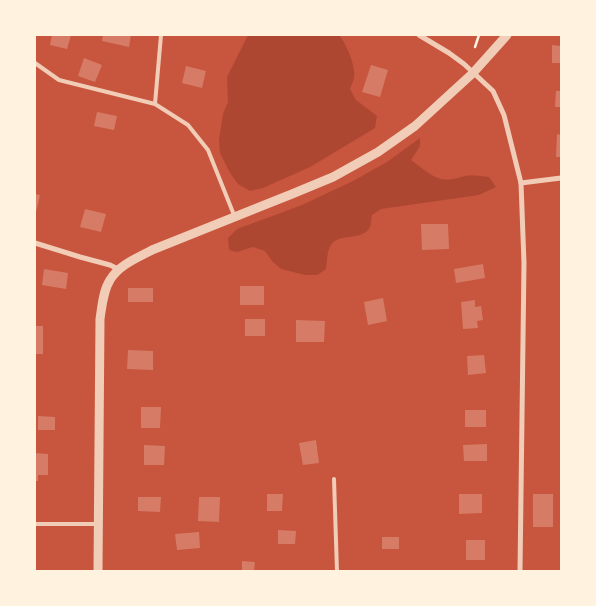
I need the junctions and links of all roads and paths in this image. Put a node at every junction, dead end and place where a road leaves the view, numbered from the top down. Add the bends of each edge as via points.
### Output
1 (161, 35) edge
2 (419, 35) edge
3 (479, 35) edge
4 (507, 35) edge
5 (475, 47) dead end
6 (35, 63) edge
7 (473, 73) junction
8 (155, 104) junction
9 (561, 178) edge
10 (521, 183) junction
11 (235, 218) junction
12 (35, 243) edge
13 (118, 269) junction
14 (334, 480) dead end
15 (35, 524) edge
16 (98, 524) junction
17 (98, 571) edge
18 (337, 571) edge
19 (520, 571) edge

1 - 8 lane
2 - 7 street via 449,53
3 - 5 path
4 - 7 street
6 - 8 lane via 59,80
7 - 10 street via 493,91 504,115
7 - 11 street via 415,126 378,152 333,177
8 - 11 lane via 188,125 208,150
9 - 10 street
10 - 19 street via 524,263
11 - 13 street via 152,250
12 - 13 street
13 - 16 street via 109,280 100,319
14 - 18 lane
15 - 16 lane
16 - 17 street

